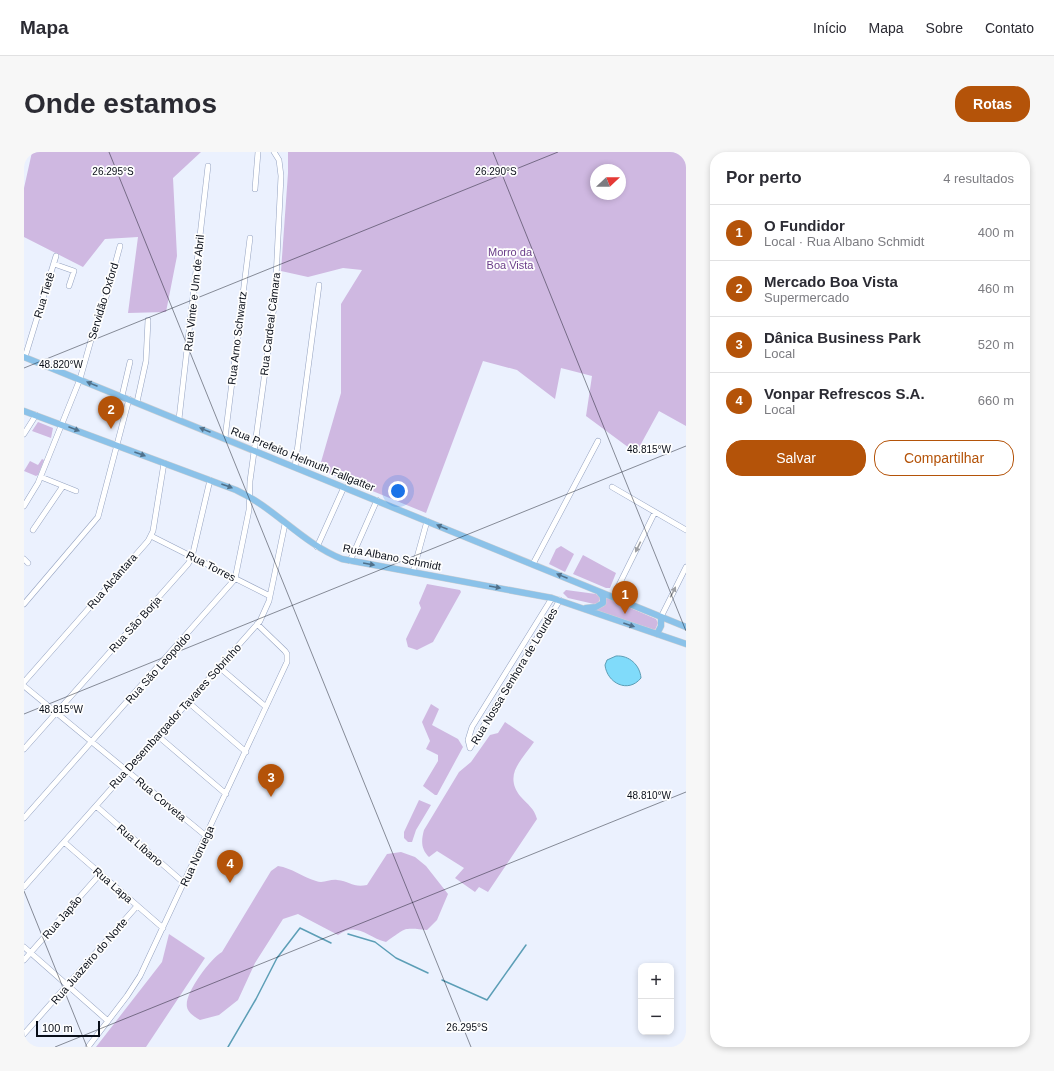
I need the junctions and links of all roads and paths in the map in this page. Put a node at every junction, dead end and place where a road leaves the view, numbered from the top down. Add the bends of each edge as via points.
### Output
1 (258, 152) edge
2 (274, 152) edge
3 (208, 166) dead end
4 (255, 189) dead end
5 (250, 238) dead end
6 (120, 246) dead end
7 (56, 256) dead end
8 (54, 264) junction
9 (319, 285) dead end
10 (69, 286) dead end
11 (148, 320) dead end
12 (25, 357) edge
13 (130, 362) dead end
14 (80, 379) junction
15 (125, 397) junction
16 (137, 402) junction
17 (24, 411) edge
18 (36, 415) junction
19 (179, 419) junction
20 (61, 424) junction
21 (24, 434) edge
22 (225, 438) junction
23 (598, 441) dead end
24 (117, 445) junction
25 (254, 450) junction
26 (164, 463) junction
27 (295, 467) junction
28 (41, 477) junction
29 (210, 480) junction
30 (63, 486) junction
31 (344, 487) junction
32 (612, 487) dead end
33 (76, 491) dead end
34 (249, 497) junction
35 (377, 500) junction
36 (24, 506) edge
37 (655, 512) junction
38 (427, 521) junction
39 (285, 524) junction
40 (33, 530) dead end
41 (686, 530) edge
42 (151, 536) junction
43 (317, 547) junction
44 (192, 557) junction
45 (24, 559) edge
46 (350, 561) junction
47 (28, 563) dead end
48 (533, 564) junction
49 (686, 568) edge
50 (413, 572) junction
51 (235, 579) junction
52 (598, 591) junction
53 (270, 596) junction
54 (613, 597) junction
55 (552, 598) junction
56 (560, 600) junction
57 (24, 604) edge
58 (579, 607) junction
59 (660, 617) junction
60 (257, 624) junction
61 (686, 627) edge
62 (657, 634) junction
63 (686, 644) edge
64 (219, 667) junction
65 (24, 682) edge
66 (24, 686) edge
67 (492, 696) junction
68 (499, 700) junction
69 (188, 702) junction
70 (266, 707) junction
71 (56, 712) junction
72 (158, 736) junction
73 (92, 742) junction
74 (24, 748) edge
75 (246, 752) junction
76 (127, 771) junction
77 (226, 794) junction
78 (96, 806) junction
79 (24, 818) edge
80 (206, 836) junction
81 (64, 842) junction
82 (100, 874) junction
83 (184, 883) junction
84 (24, 887) edge
85 (137, 906) junction
86 (163, 928) junction
87 (24, 947) edge
88 (31, 953) junction
89 (24, 960) edge
90 (68, 985) junction
91 (108, 1021) junction
92 (24, 1034) edge
93 (88, 1047) edge

1 - 4 street
2 - 25 street, Rua Cardeal Câmara via 279,160 281,176 276,287
3 - 19 street, Rua Vinte e Um de Abril
5 - 22 street, Rua Arno Schwartz
6 - 14 street, Servidão Oxford
7 - 8 street, Rua Tietê
8 - 10 street via 74,271
8 - 12 street, Rua Tietê
9 - 27 street
11 - 16 street via 146,362
12 - 14 main road, Rua Prefeito Helmuth Fallgatter
13 - 15 street
15 -> 14 main road, Rua Prefeito Helmuth Fallgatter
14 - 20 street, Servidão Oxford
15 - 16 main road, Rua Prefeito Helmuth Fallgatter
15 - 24 street
16 - 19 main road, Rua Prefeito Helmuth Fallgatter
17 - 18 main road, Rua Albano Schmidt
18 - 20 main road, Rua Albano Schmidt
18 - 21 street
22 -> 19 main road, Rua Prefeito Helmuth Fallgatter
20 -> 24 main road, Rua Albano Schmidt
20 - 28 street, Servidão Oxford
22 - 25 main road, Rua Prefeito Helmuth Fallgatter
23 - 48 street
24 -> 26 main road, Rua Albano Schmidt
24 - 57 street via 98,517
25 - 27 main road, Rua Prefeito Helmuth Fallgatter
25 - 34 street, Rua Cardeal Câmara
26 - 29 main road, Rua Albano Schmidt
26 - 42 street
27 - 31 main road, Rua Prefeito Helmuth Fallgatter
28 - 30 street
28 - 36 street, Servidão Oxford
29 -> 34 main road, Rua Albano Schmidt
29 - 44 street, Rua São Borja
30 - 33 street
30 - 40 street
31 - 35 main road, Rua Prefeito Helmuth Fallgatter
31 - 43 street
32 - 37 street
34 - 39 main road, Rua Albano Schmidt
34 - 51 street, Rua São Leopoldo via 249,510
35 - 38 main road, Rua Prefeito Helmuth Fallgatter
35 - 46 street
37 - 41 street
37 -> 54 street
48 -> 38 main road, Rua Prefeito Helmuth Fallgatter
38 - 50 street
39 - 43 main road, Rua Albano Schmidt
39 - 53 street, Rua Desembargador Tavares Sobrinho
42 - 44 street, Rua Torres
42 - 65 street, Rua Alcântara
43 - 46 main road, Rua Albano Schmidt
44 - 51 street, Rua Torres
44 - 71 street, Rua São Borja
45 - 47 street
46 -> 50 main road, Rua Albano Schmidt
52 -> 48 main road, Rua Prefeito Helmuth Fallgatter
59 -> 49 street
50 -> 55 main road, Rua Albano Schmidt
51 - 53 street, Rua Torres
51 - 73 street, Rua São Leopoldo
52 - 54 main road, Rua Prefeito Helmuth Fallgatter
52 - 58 main road via 604,601 601,605
53 - 60 street, Rua Desembargador Tavares Sobrinho via 266,611
54 - 59 main road, Rua Prefeito Helmuth Fallgatter
55 - 56 main road, Rua Albano Schmidt
55 - 67 street, Rua Nossa Senhora de Lourdes
56 - 58 main road, Rua Albano Schmidt
56 - 68 street, Rua Nossa Senhora de Lourdes
58 -> 62 main road, Rua Albano Schmidt
59 - 61 main road, Rua Prefeito Helmuth Fallgatter
59 - 62 main road via 661,626
60 - 64 street, Rua Desembargador Tavares Sobrinho
60 - 70 street, Rua Noruega via 287,654 287,662
62 - 63 main road, Rua Albano Schmidt
64 - 69 street, Rua Desembargador Tavares Sobrinho
64 - 70 street
66 - 71 street, Rua Corveta
67 - 68 street
67 - 68 street, Rua Nossa Senhora de Lourdes via 469,735 470,748
69 - 72 street, Rua Desembargador Tavares Sobrinho
69 - 75 street
70 - 75 street, Rua Noruega
71 - 73 street, Rua Corveta
71 - 74 street, Rua São Borja
72 - 76 street, Rua Desembargador Tavares Sobrinho
72 - 77 street
73 - 76 street, Rua Corveta
73 - 79 street, Rua São Leopoldo
75 - 77 street, Rua Noruega
76 - 78 street, Rua Desembargador Tavares Sobrinho
76 - 80 street, Rua Corveta
77 - 80 street, Rua Noruega
78 - 81 street, Rua Desembargador Tavares Sobrinho
78 - 83 street, Rua Líbano
80 - 83 street, Rua Noruega
81 - 82 street, Rua Lapa
81 - 84 street, Rua Desembargador Tavares Sobrinho
82 - 85 street, Rua Lapa
82 - 88 street, Rua Japão
83 - 86 street, Rua Noruega
85 - 86 street, Rua Lapa
85 - 90 street, Rua Juazeiro do Norte
86 - 91 street, Rua Noruega via 137,983
87 - 88 street
88 - 89 street, Rua Japão
88 - 90 street
90 - 91 street
90 - 92 street, Rua Juazeiro do Norte
91 - 93 street, Rua Noruega

